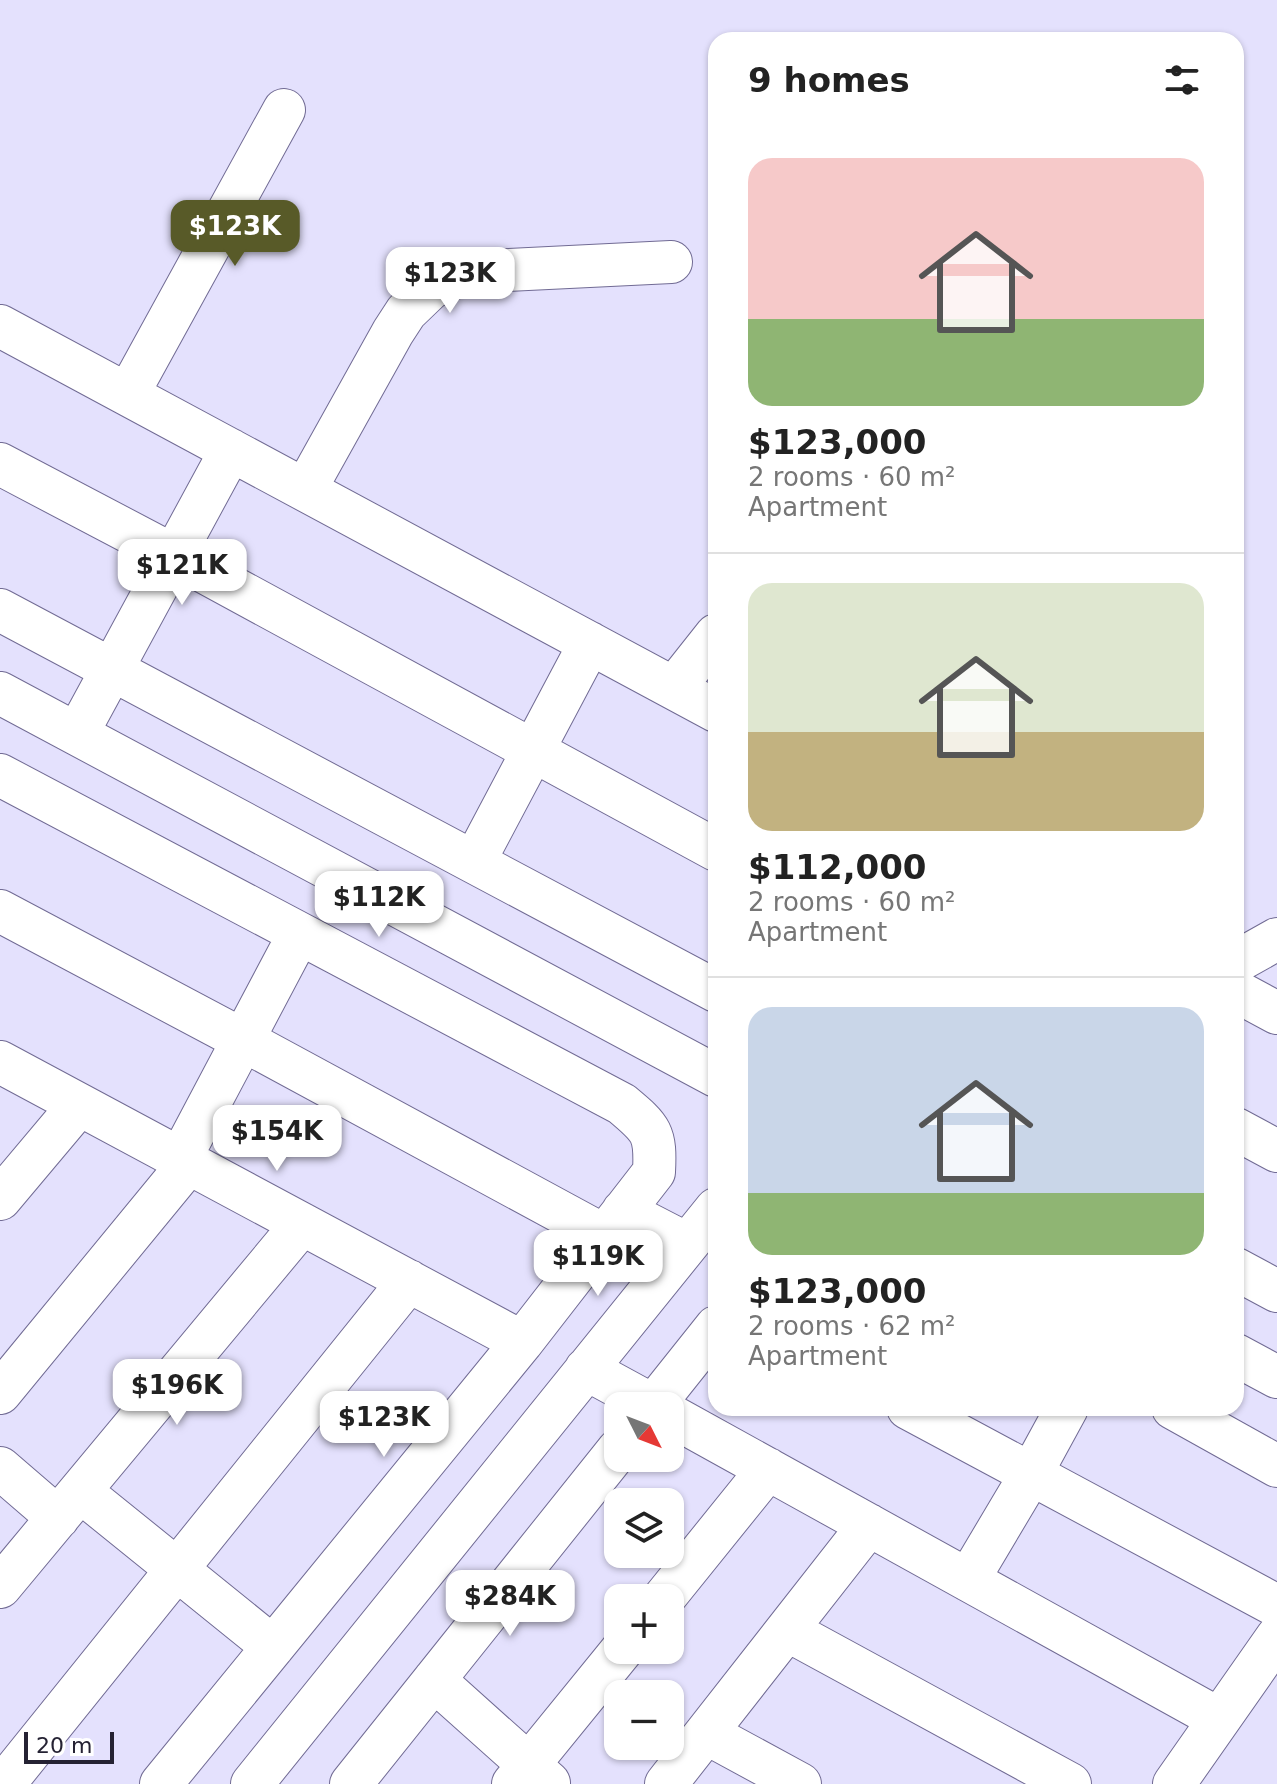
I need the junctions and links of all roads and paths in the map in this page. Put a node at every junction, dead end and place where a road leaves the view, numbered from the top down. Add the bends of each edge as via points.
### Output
1 (284, 110) dead end
2 (671, 262) dead end
3 (0, 326) edge
4 (128, 394) junction
5 (231, 450) junction
6 (0, 464) edge
7 (305, 490) junction
8 (173, 555) junction
9 (0, 610) edge
10 (590, 643) junction
11 (708, 645) edge
12 (110, 668) junction
13 (674, 688) junction
14 (0, 693) edge
15 (708, 707) edge
16 (77, 734) junction
17 (533, 750) junction
18 (0, 775) edge
19 (708, 846) edge
20 (474, 862) junction
21 (0, 911) edge
22 (299, 934) junction
23 (1277, 939) edge
24 (1244, 958) edge
25 (708, 987) edge
26 (1244, 995) edge
27 (1277, 1013) edge
28 (243, 1040) junction
29 (0, 1062) edge
30 (708, 1072) edge
31 (79, 1105) junction
32 (1244, 1133) edge
33 (1277, 1151) edge
34 (185, 1161) junction
35 (0, 1199) edge
36 (708, 1219) edge
37 (302, 1224) junction
38 (614, 1224) junction
39 (687, 1244) junction
40 (1244, 1273) edge
41 (409, 1281) junction
42 (1277, 1291) edge
43 (551, 1305) junction
44 (708, 1337) edge
45 (522, 1342) junction
46 (596, 1357) junction
47 (1244, 1359) edge
48 (495, 1375) junction
49 (1277, 1377) edge
50 (637, 1392) edge
51 (665, 1392) edge
52 (0, 1393) edge
53 (923, 1416) edge
54 (1063, 1416) edge
55 (1187, 1416) edge
56 (547, 1418) junction
57 (684, 1423) edge
58 (1277, 1466) edge
59 (0, 1468) edge
60 (604, 1468) edge
61 (768, 1469) junction
62 (1031, 1474) junction
63 (69, 1504) junction
64 (387, 1508) junction
65 (869, 1525) junction
66 (442, 1549) junction
67 (177, 1569) junction
68 (968, 1580) junction
69 (675, 1584) edge
70 (0, 1587) edge
71 (1277, 1606) edge
72 (787, 1630) junction
73 (1277, 1637) edge
74 (273, 1647) junction
75 (612, 1664) edge
76 (434, 1680) junction
77 (1219, 1719) junction
78 (706, 1733) junction
79 (531, 1778) edge
80 (4, 1784) edge
81 (161, 1784) edge
82 (252, 1784) edge
83 (351, 1784) edge
84 (666, 1784) edge
85 (800, 1784) edge
86 (1070, 1784) edge
87 (1174, 1784) edge

1 - 4 street
2 - 7 street via 488,271 431,288 406,312
3 - 4 street
4 - 5 street
5 - 7 street
5 - 8 street
6 - 8 street
7 - 10 street
8 - 12 street
8 - 17 street
9 - 12 street
10 - 13 street
10 - 17 street
11 - 13 street
12 - 16 street
12 - 20 street
13 - 15 street
14 - 16 street
16 - 30 street
17 - 19 street
17 - 20 street
18 - 22 street
20 - 25 street
21 - 28 street
22 - 28 street
22 - 38 street via 622,1104 644,1123 656,1142 654,1172
23 - 24 street
26 - 27 street
28 - 34 street
28 - 38 street
29 - 31 street
31 - 34 street
31 - 35 street
32 - 33 street
34 - 37 street
34 - 52 street
36 - 39 street
37 - 41 street
37 - 63 street
38 - 39 street
38 - 43 street
39 - 46 street
40 - 42 street
41 - 45 street
41 - 67 street
43 - 45 street
43 - 46 street
44 - 51 street
45 - 48 street
46 - 50 street
46 - 56 street
47 - 49 street
48 - 56 street
48 - 64 street
53 - 62 street
54 - 62 street
55 - 58 street
56 - 66 street
57 - 61 street
59 - 63 street
60 - 76 street
61 - 65 street
61 - 69 street
62 - 68 street
62 - 71 street
63 - 67 street
63 - 70 street
64 - 66 street
64 - 74 street
65 - 68 street
65 - 72 street
66 - 82 street
67 - 74 street
67 - 80 street
68 - 77 street
72 - 78 street
72 - 86 street
73 - 77 street
74 - 81 street
75 - 79 street
76 - 79 street
76 - 83 street
77 - 87 street
78 - 84 street
78 - 85 street

